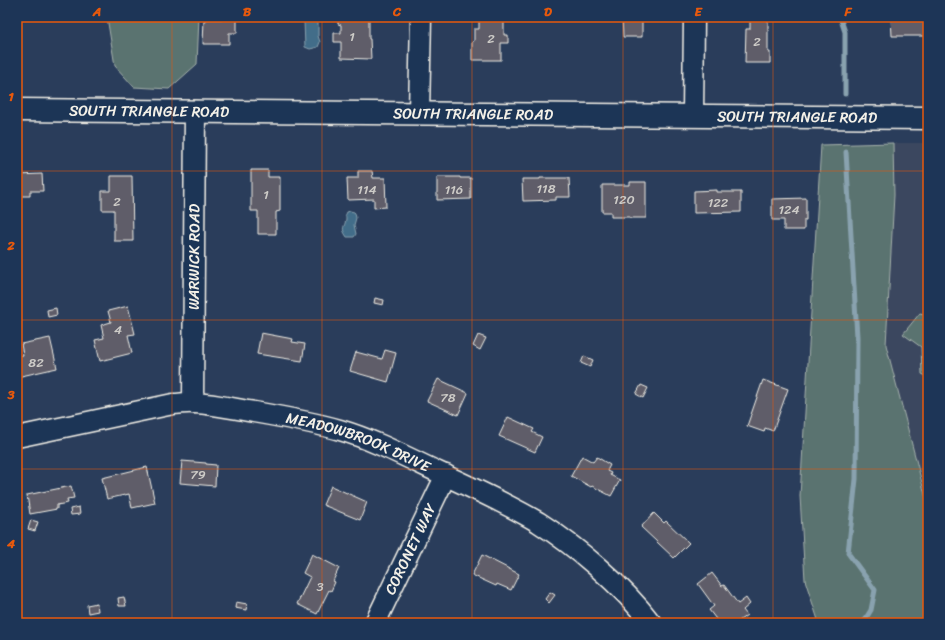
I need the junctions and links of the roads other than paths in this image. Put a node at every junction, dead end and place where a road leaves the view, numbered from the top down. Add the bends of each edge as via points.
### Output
1 (421, 17) edge
2 (694, 17) edge
3 (17, 110) edge
4 (195, 111) junction
5 (419, 113) junction
6 (693, 116) junction
7 (928, 118) edge
8 (193, 403) junction
9 (17, 437) edge
10 (446, 475) junction
11 (375, 623) edge
12 (650, 623) edge

1 - 5 street
2 - 6 street
3 - 4 street, SOUTH TRIANGLE ROAD
4 - 5 street, SOUTH TRIANGLE ROAD
4 - 8 street, WARWICK ROAD
5 - 6 street, SOUTH TRIANGLE ROAD
6 - 7 street, SOUTH TRIANGLE ROAD
8 - 9 street, MEADOWBROOK DRIVE via 173,404
8 - 10 street, MEADOWBROOK DRIVE via 283,417 341,430
10 - 11 street, CORONET WAY
10 - 12 street, MEADOWBROOK DRIVE via 512,507 559,537 606,575

